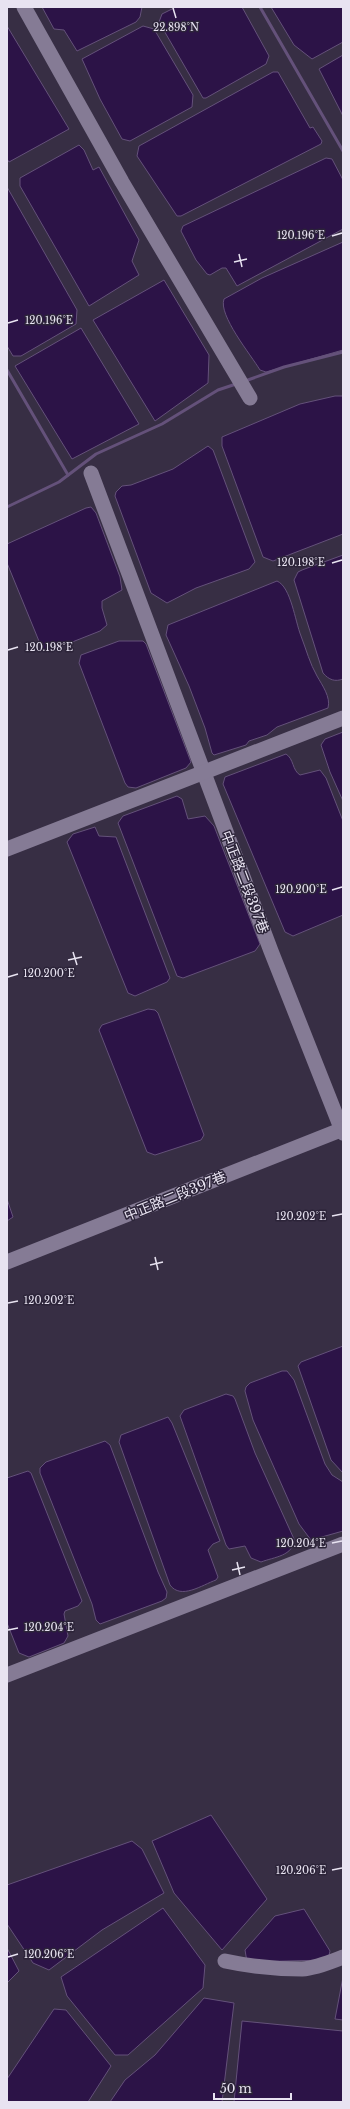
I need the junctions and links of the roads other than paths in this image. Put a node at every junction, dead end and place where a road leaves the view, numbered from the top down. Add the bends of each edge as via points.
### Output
1 (24, 7) edge
2 (250, 398) dead end
3 (91, 473) dead end
4 (343, 718) edge
5 (203, 772) junction
6 (7, 849) edge
7 (343, 1131) edge
8 (7, 1262) edge
9 (343, 1544) edge
10 (7, 1675) edge
11 (343, 1957) edge
12 (225, 1960) dead end

1 - 2 street via 122,182
3 - 5 street, 中正路二段397巷
4 - 5 street
5 - 6 street
5 - 7 street, 中正路二段397巷
7 - 8 street, 中正路二段397巷
9 - 10 street
11 - 12 street via 302,1969 238,1964

